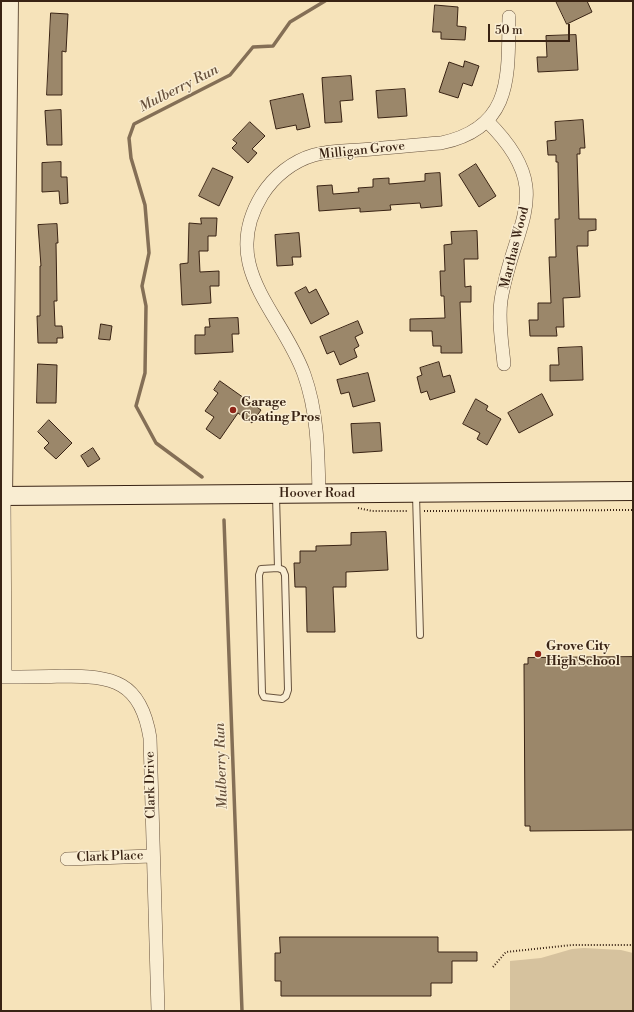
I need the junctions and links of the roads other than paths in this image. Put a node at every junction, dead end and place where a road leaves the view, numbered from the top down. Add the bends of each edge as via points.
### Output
1 (10, 1) edge
2 (509, 17) dead end
3 (487, 120) junction
4 (4, 218) edge
5 (504, 364) dead end
6 (633, 492) edge
7 (416, 493) junction
8 (276, 494) junction
9 (319, 494) junction
10 (2, 496) edge
11 (278, 568) junction
12 (420, 635) dead end
13 (3, 677) edge
14 (152, 856) junction
15 (67, 859) dead end
16 (158, 1011) edge

1 - 4 street
2 - 3 street, Milligan Grove via 507,82 503,96
3 - 5 street, Marthas Wood via 519,161 525,176 527,193 524,222 501,301 500,324
3 - 9 street, Milligan Grove via 477,130 453,140 314,155 301,160 273,180 250,218 248,262 251,275 292,348 304,374 314,407
4 - 10 street
6 - 7 main road, Hoover Road
7 - 9 main road, Hoover Road
7 - 12 lane
8 - 9 main road, Hoover Road
8 - 10 main road, Hoover Road
8 - 11 lane
10 - 13 street
11 - 11 lane via 261,569 259,575 262,693 264,697 282,699 288,690 285,575 283,570
13 - 14 street, Clark Drive via 99,677 117,683 136,698 143,710 150,738
14 - 15 street, Clark Place
14 - 16 street, Clark Drive

